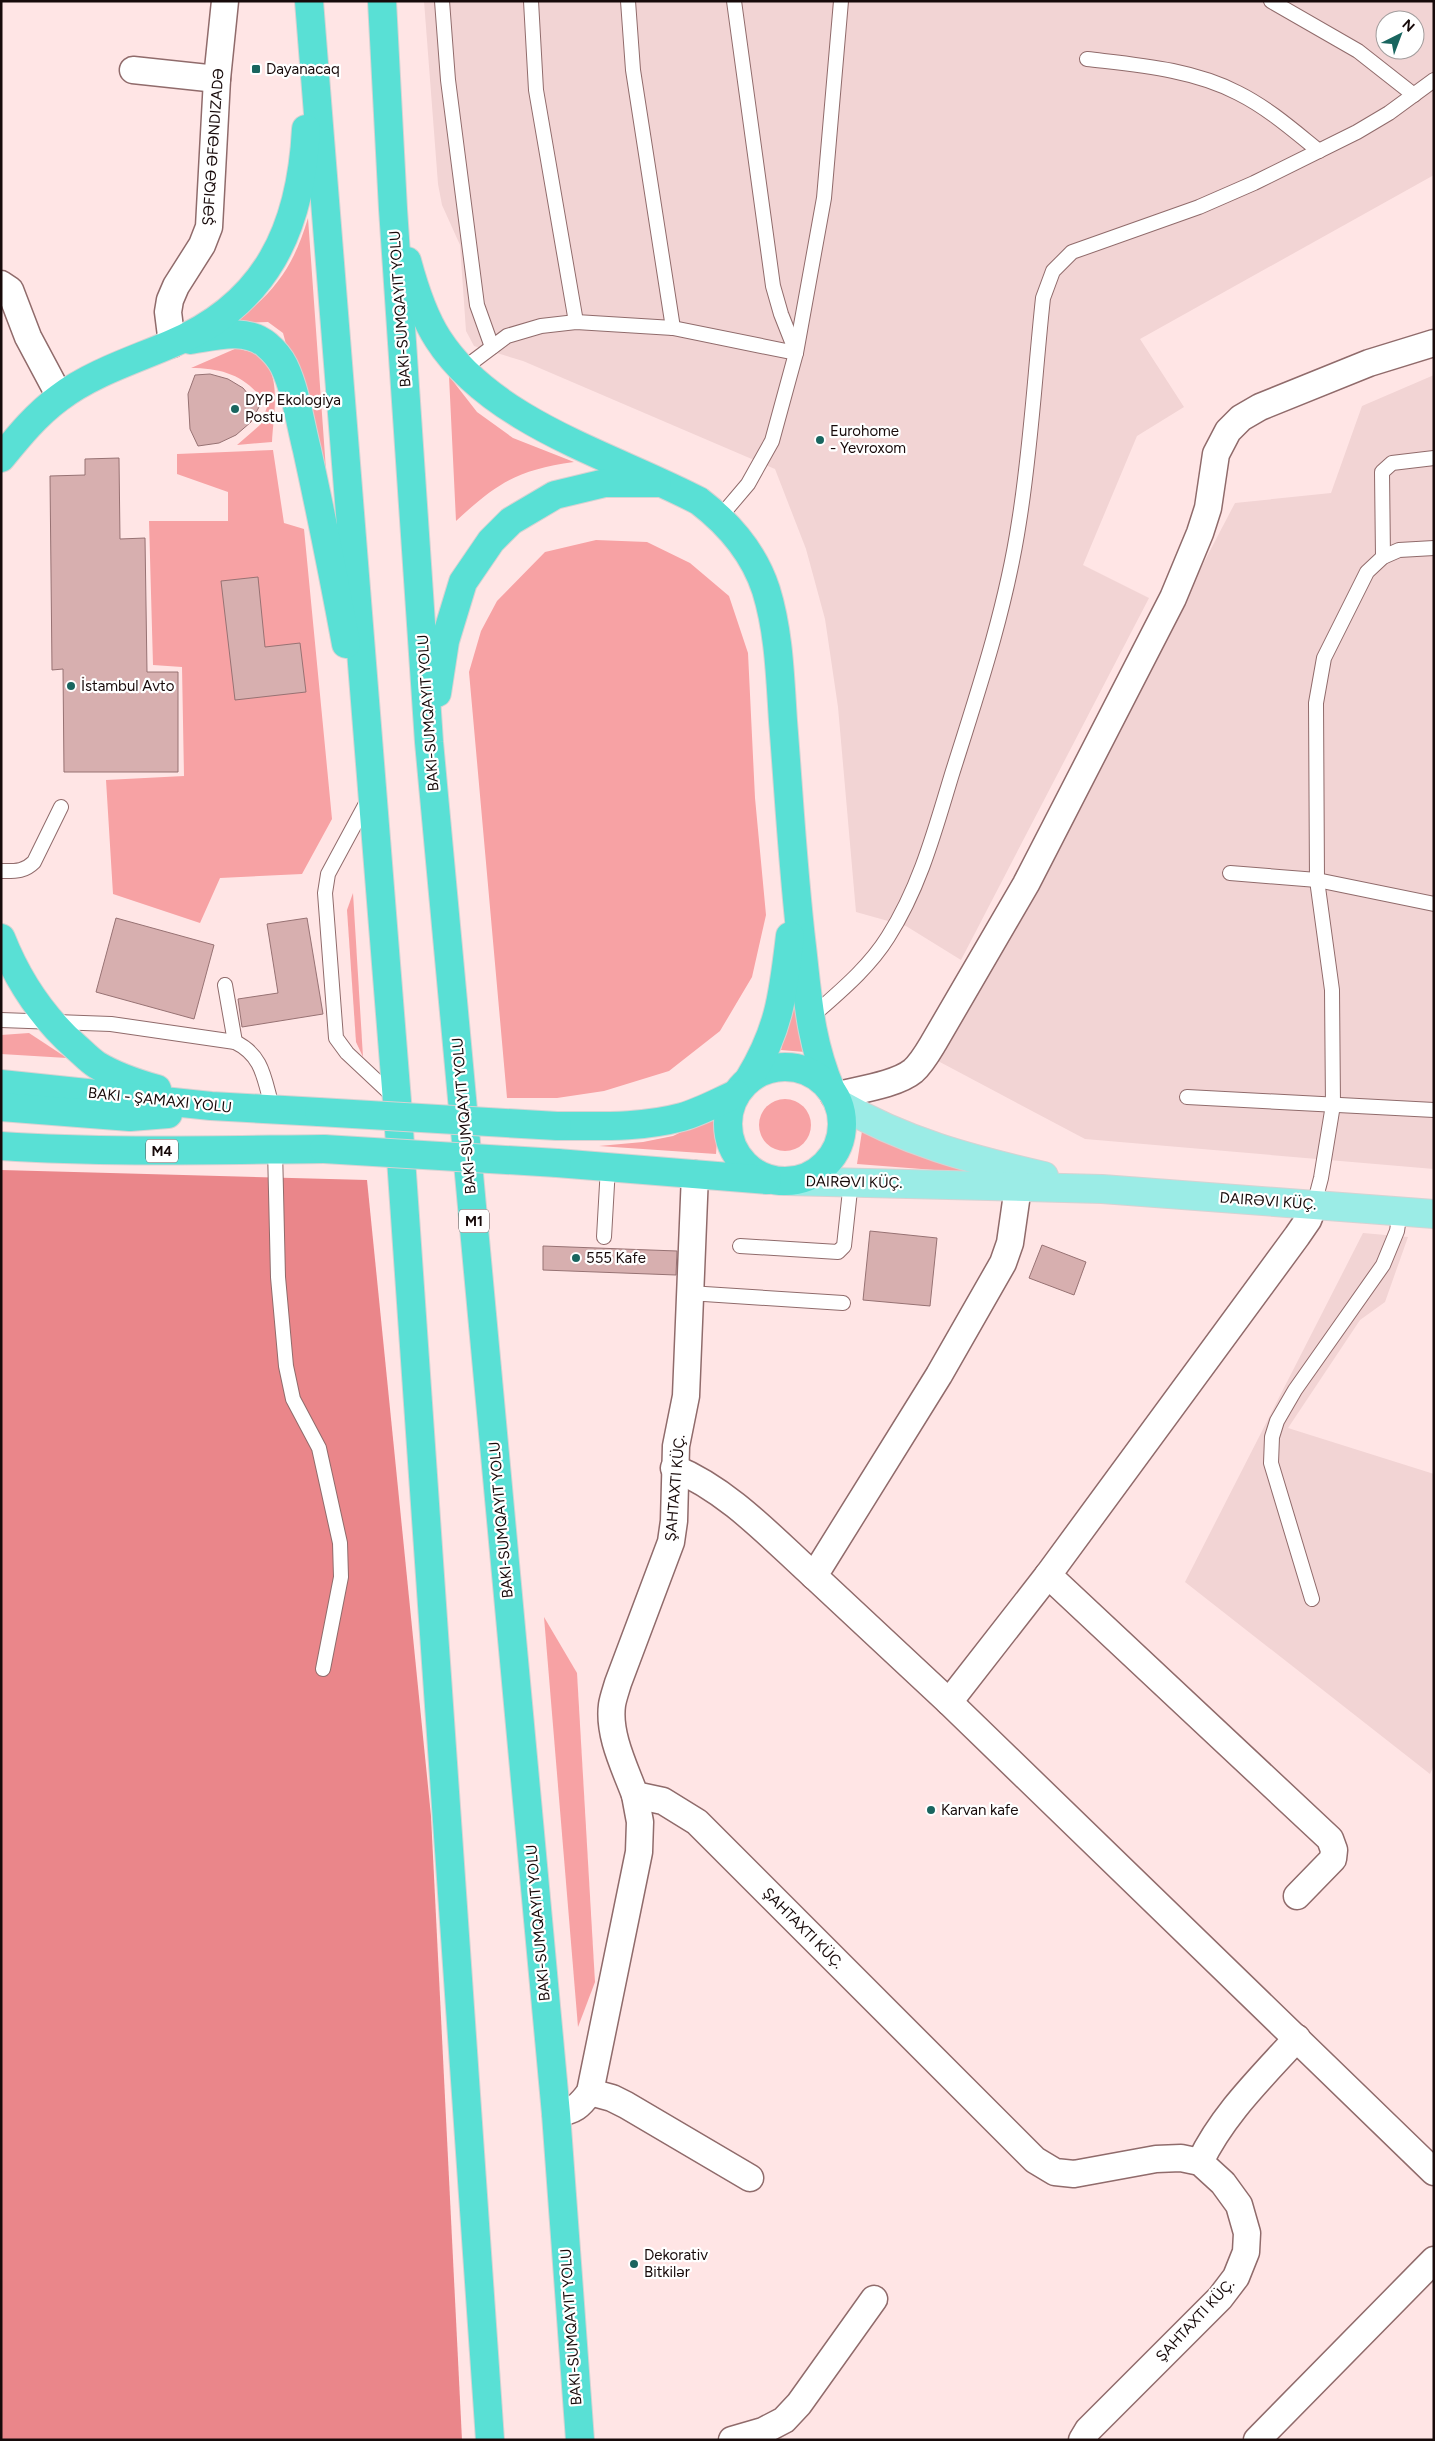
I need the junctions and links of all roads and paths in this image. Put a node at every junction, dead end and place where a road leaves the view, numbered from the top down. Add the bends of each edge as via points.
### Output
1 (225, 1) edge
2 (309, 1) edge
3 (382, 1) edge
4 (442, 1) edge
5 (532, 1) edge
6 (628, 1) edge
7 (734, 1) edge
8 (841, 1) edge
9 (1271, 1) edge
10 (312, 33) junction
11 (1087, 59) dead end
12 (133, 70) dead end
13 (217, 79) junction
14 (1434, 80) edge
15 (1414, 95) junction
16 (1319, 151) junction
17 (393, 209) junction
18 (4, 282) edge
19 (576, 322) junction
20 (673, 328) junction
21 (1434, 343) edge
22 (172, 344) junction
23 (492, 347) junction
24 (796, 353) junction
25 (463, 369) junction
26 (60, 397) junction
27 (1, 458) edge
28 (1434, 458) edge
29 (664, 483) junction
30 (720, 517) junction
31 (1434, 548) edge
32 (1383, 557) junction
33 (429, 742) junction
34 (373, 790) junction
35 (62, 807) dead end
36 (1, 870) edge
37 (1230, 874) dead end
38 (1318, 880) junction
39 (795, 888) junction
40 (1434, 904) edge
41 (1, 938) edge
42 (225, 985) dead end
43 (810, 1018) junction
44 (1, 1020) edge
45 (48, 1020) junction
46 (235, 1042) junction
47 (1, 1084) edge
48 (742, 1086) junction
49 (835, 1097) junction
50 (1187, 1097) dead end
51 (397, 1101) junction
52 (1333, 1105) junction
53 (211, 1106) junction
54 (1, 1107) edge
55 (273, 1110) junction
56 (1434, 1110) edge
57 (1, 1146) edge
58 (275, 1149) junction
59 (608, 1167) junction
60 (695, 1174) junction
61 (782, 1181) junction
62 (851, 1181) junction
63 (1018, 1187) junction
64 (1102, 1189) junction
65 (1314, 1205) junction
66 (1400, 1212) junction
67 (1434, 1214) edge
68 (604, 1238) dead end
69 (740, 1246) dead end
70 (689, 1293) junction
71 (843, 1303) dead end
72 (674, 1468) junction
73 (1048, 1575) junction
74 (814, 1576) junction
75 (1312, 1599) dead end
76 (323, 1669) dead end
77 (949, 1702) junction
78 (635, 1795) junction
79 (1297, 1896) dead end
80 (1297, 2038) junction
81 (590, 2092) junction
82 (556, 2114) junction
83 (1200, 2162) junction
84 (1434, 2172) edge
85 (750, 2178) dead end
86 (1434, 2260) edge
87 (874, 2299) dead end
88 (490, 2440) edge
89 (580, 2440) edge
90 (732, 2440) edge
91 (1082, 2440) edge
92 (1257, 2440) edge

1 - 13 street, ŞƏFIQƏ ƏFƏNDIZADƏ
2 - 10 highway
3 - 17 highway, M1
4 - 23 lane via 448,80 477,305
5 - 19 lane via 536,90
6 - 20 lane via 633,70
7 - 24 lane via 773,286
8 - 24 lane via 824,198
9 - 15 lane via 1358,51
10 - 22 highway via 302,178 281,245 272,262 239,300 210,323
10 - 34 highway
11 - 16 lane via 1149,66 1238,92 1278,118
12 - 13 street
13 - 22 street, ŞƏFIQƏ ƏFƏNDIZADƏ via 209,227 170,300 168,312
14 - 15 lane
15 - 16 lane via 1357,132
16 - 43 lane via 1199,207 1072,252 1053,271 1043,298 1019,522 1005,593 980,686 926,858 906,905 876,955
17 - 25 highway via 415,290 438,338
17 - 33 highway, M1
18 - 26 street via 28,337
19 - 20 lane
19 - 23 lane via 523,330
20 - 24 lane
21 - 49 street via 1369,363 1260,407 1241,418 1228,431 1216,454 1208,508 1200,533 1173,598 1026,884 926,1056 912,1072
22 - 26 highway via 138,356
22 - 34 highway via 229,334 251,336 266,343 284,366 321,511
23 - 25 lane
24 - 30 lane via 772,441 748,484
25 - 29 highway via 488,393 526,419
26 - 27 highway via 23,431
28 - 32 lane via 1392,463 1382,472
29 - 30 highway via 699,501
29 - 33 highway via 605,483 555,495 511,521 491,541 462,582 452,614
30 - 39 highway via 746,548 754,564 765,589 778,637
31 - 32 lane via 1399,550
32 - 38 lane via 1367,572 1324,658 1316,703
33 - 82 highway, M1
34 - 51 highway
34 - 51 lane via 328,874 325,893 336,1038 346,1053
35 - 36 lane via 34,862 19,872
37 - 38 lane
38 - 40 lane
38 - 52 lane via 1332,990
39 - 43 highway
39 - 48 highway via 781,1005 774,1032
41 - 45 highway via 27,991
42 - 46 lane
43 - 49 highway via 814,1044
44 - 45 lane
45 - 46 lane via 111,1024
45 - 53 highway via 95,1064 131,1081
46 - 55 lane via 257,1059
47 - 53 highway
48 - 49 highway via 765,1070 783,1066 802,1069 818,1077
48 - 55 highway, bridge via 684,1117 635,1125 558,1126
48 - 61 highway via 728,1111 728,1130 733,1148 743,1164 759,1175
49 - 61 highway via 842,1118 841,1134 828,1162 802,1179
49 - 64 main road, DAIRƏVI KÜÇ. via 905,1137 935,1148
50 - 52 lane
51 - 88 highway
52 - 56 lane
52 - 65 lane
53 - 54 highway via 175,1114 130,1117
53 - 55 highway
57 - 58 highway, M4 via 64,1150
58 - 59 highway, M4, bridge via 324,1149
58 - 76 lane via 278,1277 286,1366 293,1399 318,1448 340,1543 341,1577
59 - 60 highway
59 - 68 lane
60 - 61 highway
60 - 70 street
61 - 62 main road, DAIRƏVI KÜÇ.
62 - 63 main road, DAIRƏVI KÜÇ.
62 - 69 lane via 844,1246 838,1252
63 - 64 main road, DAIRƏVI KÜÇ.
63 - 74 street via 1010,1243 1003,1263 939,1375
64 - 65 main road, DAIRƏVI KÜÇ.
65 - 66 main road, DAIRƏVI KÜÇ.
65 - 73 street via 1297,1236
66 - 67 main road, DAIRƏVI KÜÇ.
66 - 75 lane via 1397,1231 1383,1265 1295,1390 1277,1421 1272,1437 1272,1463
70 - 71 lane
70 - 72 street via 686,1396
72 - 74 street via 698,1478 721,1494
72 - 78 street via 671,1542 612,1706 614,1732
73 - 77 street
73 - 79 street via 1330,1839 1334,1850 1332,1859
74 - 77 street
77 - 80 street
78 - 81 street via 640,1822 638,1852
78 - 83 street via 662,1801 697,1822 1035,2160 1055,2172 1074,2174 1156,2159 1181,2158
80 - 83 street via 1228,2115
80 - 84 street
81 - 82 street via 580,2106
81 - 85 street via 626,2105
82 - 89 highway, M1
83 - 91 street via 1223,2183 1239,2205 1247,2232 1246,2252 1236,2277 1220,2298 1088,2430
86 - 92 street
87 - 90 street via 784,2420 763,2431

